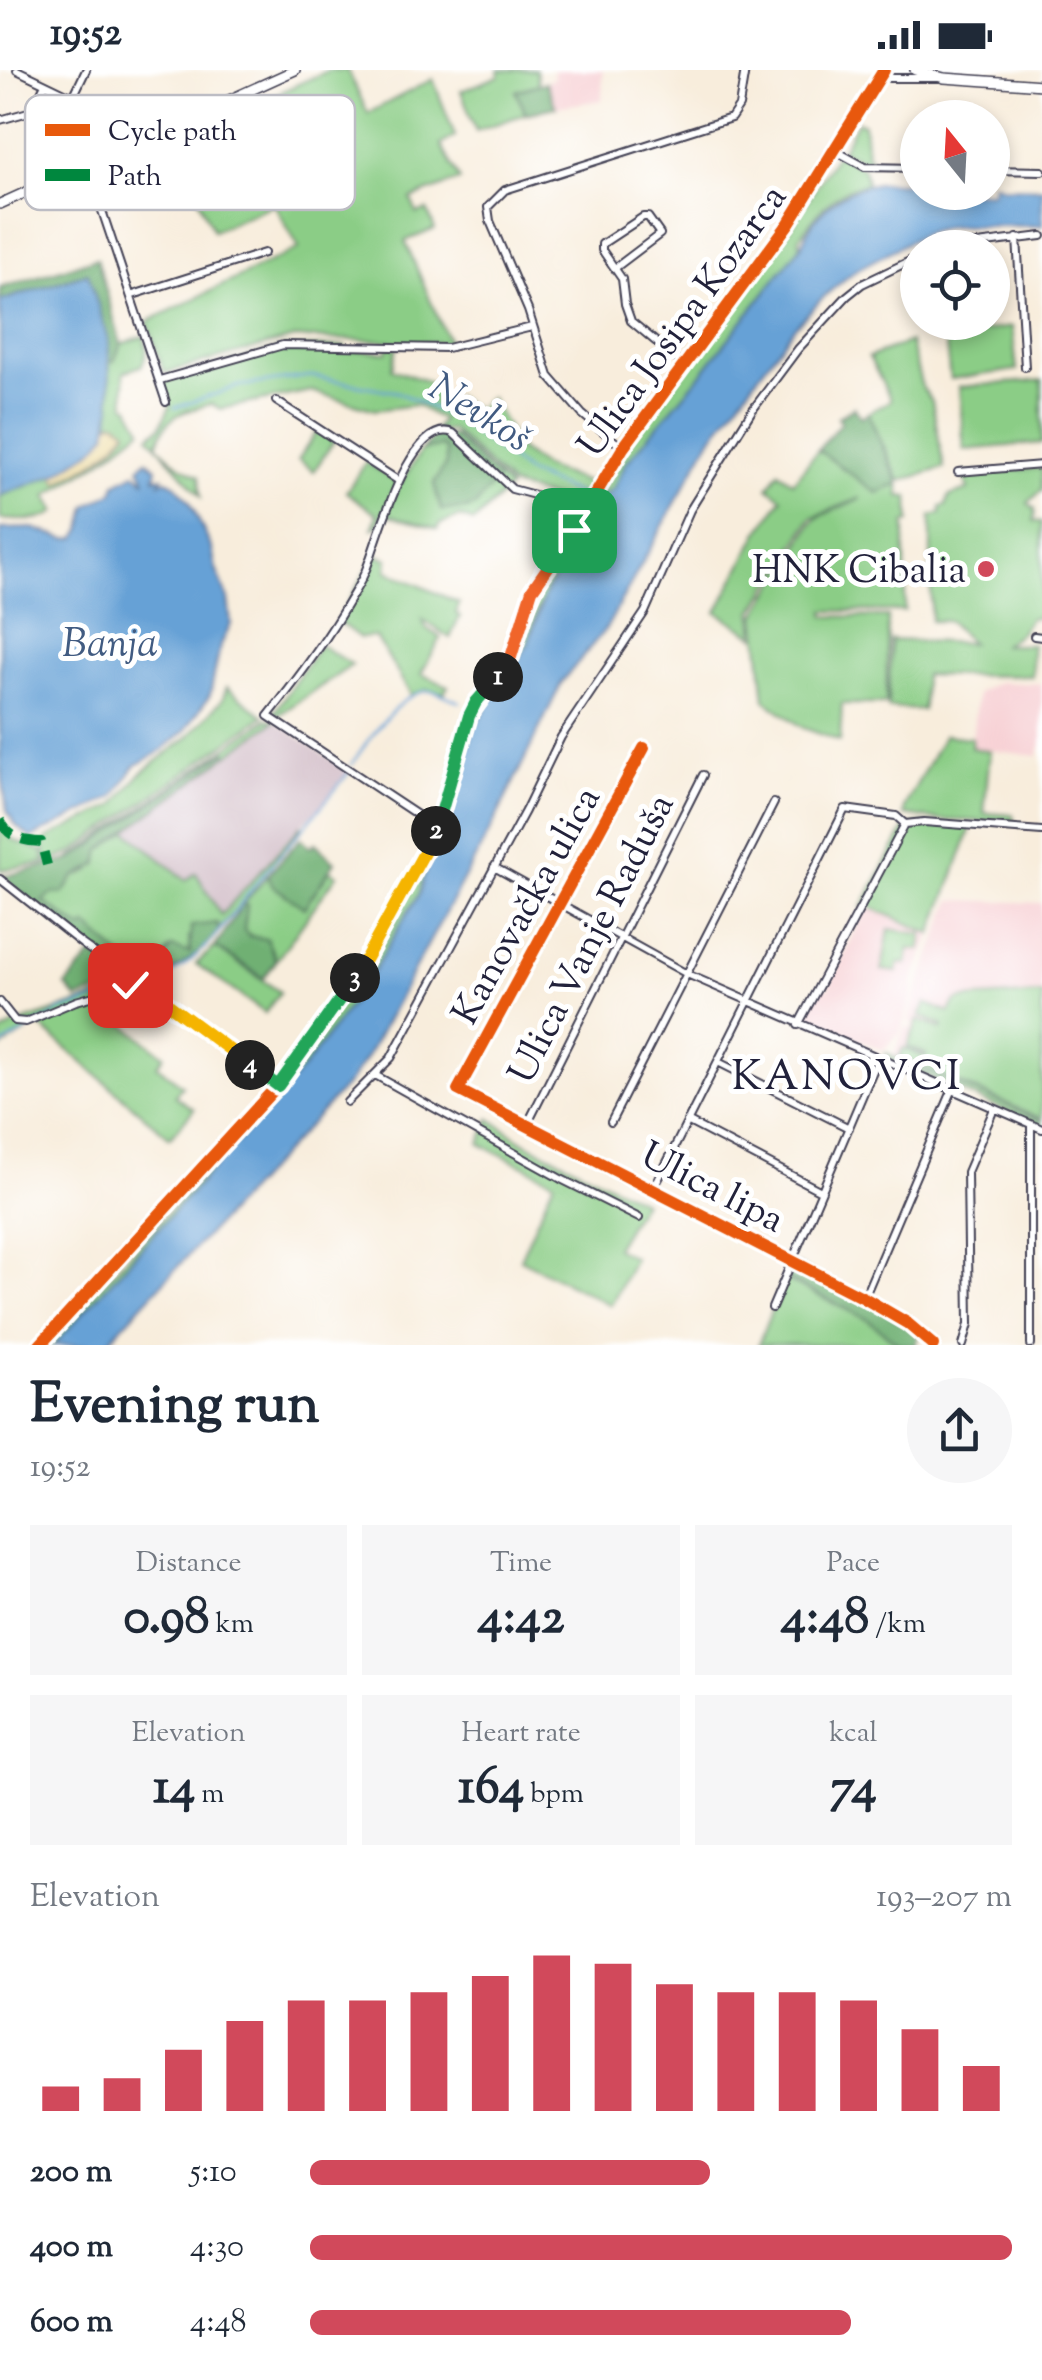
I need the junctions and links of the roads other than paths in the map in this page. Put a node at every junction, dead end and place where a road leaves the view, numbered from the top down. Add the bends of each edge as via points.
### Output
1 (17, 70) edge
2 (86, 70) edge
3 (295, 70) edge
4 (745, 70) edge
5 (915, 70) edge
6 (1003, 70) edge
7 (882, 74) edge
8 (944, 78) junction
9 (1002, 82) junction
10 (45, 84) junction
11 (1042, 85) edge
12 (40, 95) edge
13 (69, 95) edge
14 (74, 95) edge
15 (240, 95) edge
16 (25, 113) edge
17 (0, 120) edge
18 (836, 151) junction
19 (900, 168) edge
20 (1010, 170) edge
21 (1042, 171) edge
22 (25, 193) edge
23 (0, 204) edge
24 (104, 210) edge
25 (1042, 236) edge
26 (1018, 238) junction
27 (1010, 239) edge
28 (264, 253) dead end
29 (900, 265) edge
30 (615, 268) junction
31 (133, 295) junction
32 (532, 327) junction
33 (685, 366) junction
34 (1025, 367) dead end
35 (160, 380) junction
36 (166, 402) dead end
37 (276, 402) dead end
38 (623, 448) junction
39 (1042, 465) edge
40 (958, 472) dead end
41 (399, 481) junction
42 (588, 506) junction
43 (644, 748) dead end
44 (703, 775) dead end
45 (774, 803) dead end
46 (903, 821) junction
47 (438, 828) junction
48 (1042, 830) edge
49 (494, 867) junction
50 (0, 879) edge
51 (562, 903) junction
52 (622, 939) junction
53 (687, 974) junction
54 (133, 980) junction
55 (746, 1001) junction
56 (0, 1002) edge
57 (798, 1025) junction
58 (878, 1060) junction
59 (718, 1062) junction
60 (376, 1075) junction
61 (278, 1086) junction
62 (458, 1090) joint
63 (952, 1090) junction
64 (347, 1102) dead end
65 (994, 1110) junction
66 (687, 1120) junction
67 (610, 1122) dead end
68 (526, 1125) junction
69 (1032, 1125) junction
70 (850, 1128) junction
71 (1042, 1129) edge
72 (654, 1188) junction
73 (822, 1191) junction
74 (638, 1218) dead end
75 (792, 1260) junction
76 (864, 1298) junction
77 (772, 1308) dead end
78 (40, 1345) edge
79 (934, 1345) edge
80 (963, 1345) edge
81 (1031, 1345) edge

1 - 10 street
2 - 14 street
3 - 15 main road
4 - 32 street via 731,118 504,190 491,200 488,216
5 - 8 main road
6 - 9 street
7 - 8 street
7 - 18 street, Ulica Josipa Kozarca
8 - 9 main road
9 - 11 main road
10 - 12 street
10 - 13 street
16 - 17 street
18 - 19 street via 865,168
18 - 33 street, Ulica Josipa Kozarca
20 - 21 street
22 - 23 main road
24 - 31 street
25 - 26 street
26 - 27 street
26 - 34 street
28 - 31 street
29 - 49 street via 847,296 751,412 690,510 644,612 562,737
30 - 30 street via 601,246 648,217 660,234
30 - 33 street via 631,321
31 - 35 street
32 - 35 street via 448,348 298,344
32 - 38 street via 549,376
33 - 38 street, Ulica Josipa Kozarca
35 - 36 street
37 - 41 street
38 - 42 street, Ulica Josipa Kozarca
39 - 40 street
41 - 42 street, Ulica Josipa Kozarca via 441,430 453,433 517,491
41 - 47 street via 350,601 268,716
42 - 47 street, Ulica Josipa Kozarca via 532,590 511,657 469,716
43 - 51 street, Kanovačka ulica
44 - 52 street, Ulica Vanje Raduša
45 - 53 street
46 - 48 street
46 - 55 street via 846,809
46 - 57 street
47 - 61 street, Ulica Josipa Kozarca via 371,953
49 - 51 street
49 - 60 street
50 - 54 street
51 - 52 street
51 - 62 street, Kanovačka ulica
52 - 53 street
52 - 68 street, Ulica Vanje Raduša
53 - 55 street
53 - 67 street
54 - 56 street via 26,1022 14,1021
54 - 61 street
55 - 57 street
55 - 59 street
57 - 58 street
58 - 63 street
58 - 70 street
59 - 66 street
59 - 70 street
60 - 64 street
60 - 74 street
61 - 78 street, Ulica Josipa Kozarca
62 - 68 street, Ulica lipa
63 - 65 street
63 - 76 street
65 - 69 street
65 - 80 street via 967,1172 969,1324
66 - 72 street
66 - 73 street
68 - 72 street, Ulica lipa
69 - 71 street
69 - 81 street
70 - 73 street
72 - 75 street, Ulica lipa
73 - 75 street
75 - 76 street, Ulica lipa
75 - 77 street
76 - 79 street, Ulica lipa

